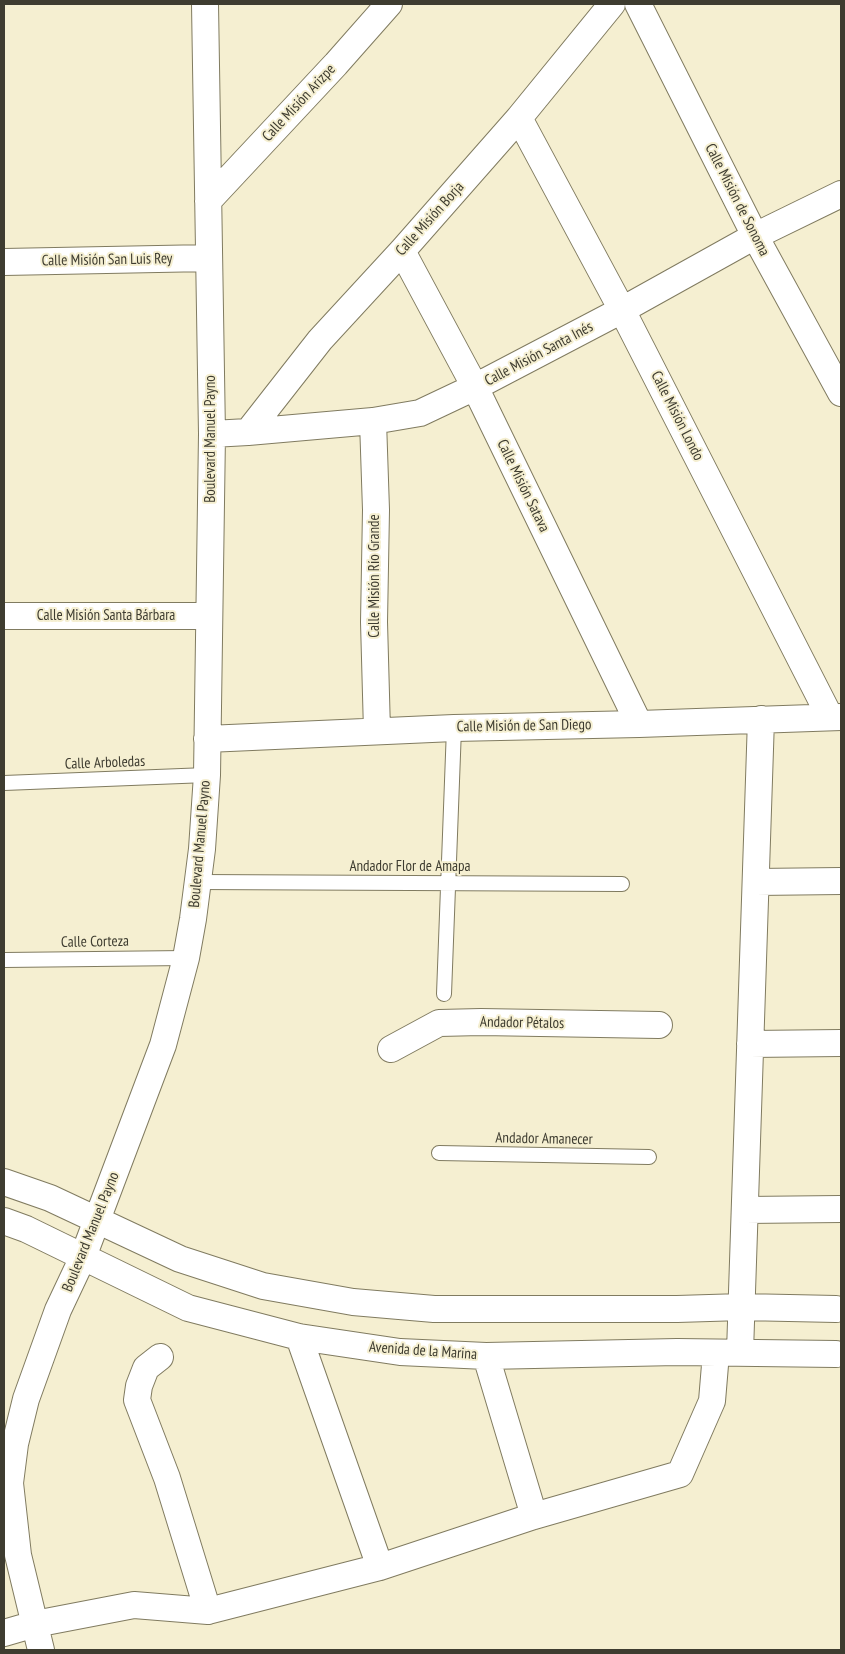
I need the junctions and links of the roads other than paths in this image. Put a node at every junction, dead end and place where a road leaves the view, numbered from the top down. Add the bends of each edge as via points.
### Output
1 (205, 4) edge
2 (389, 4) edge
3 (612, 4) edge
4 (638, 4) edge
5 (520, 118) junction
6 (841, 194) edge
7 (208, 201) junction
8 (755, 236) junction
9 (402, 251) junction
10 (209, 258) junction
11 (4, 262) edge
12 (622, 310) junction
13 (475, 387) junction
14 (841, 393) edge
15 (373, 421) junction
16 (248, 432) junction
17 (212, 434) junction
18 (4, 616) edge
19 (209, 616) junction
20 (836, 717) edge
21 (761, 719) junction
22 (639, 724) junction
23 (454, 728) junction
24 (377, 731) junction
25 (207, 740) junction
26 (206, 775) junction
27 (4, 783) edge
28 (841, 881) edge
29 (198, 882) junction
30 (756, 882) junction
31 (449, 884) junction
32 (622, 884) dead end
33 (186, 958) junction
34 (4, 960) edge
35 (444, 994) dead end
36 (659, 1025) dead end
37 (841, 1043) edge
38 (750, 1044) junction
39 (391, 1049) dead end
40 (439, 1153) dead end
41 (649, 1156) dead end
42 (4, 1182) edge
43 (841, 1209) edge
44 (745, 1210) junction
45 (97, 1219) junction
46 (4, 1221) edge
47 (83, 1257) junction
48 (742, 1307) junction
49 (836, 1309) dead end
50 (299, 1337) junction
51 (728, 1352) junction
52 (836, 1354) dead end
53 (486, 1356) junction
54 (160, 1357) dead end
55 (9, 1445) edge
56 (534, 1516) junction
57 (380, 1567) junction
58 (208, 1611) junction
59 (35, 1624) junction
60 (4, 1633) edge
61 (41, 1650) edge

1 - 7 street, Boulevard Manuel Payno
2 - 7 street, Calle Misión Arizpe
3 - 5 street, Calle Misión Borja
4 - 8 street, Calle Misión de Sonoma
5 - 9 street, Calle Misión Borja
5 - 12 street, Calle Misión Londo
6 - 8 street, Calle Misión Santa Inés
7 - 10 street, Boulevard Manuel Payno
8 - 12 street, Calle Misión Santa Inés
8 - 14 street, Calle Misión de Sonoma
9 - 13 street, Calle Misión Satava
9 - 16 street, Calle Misión Borja via 320,340
10 - 11 street, Calle Misión San Luis Rey
10 - 17 street, Boulevard Manuel Payno
12 - 13 street, Calle Misión Santa Inés
12 - 20 street, Calle Misión Londo
13 - 15 street, Calle Misión Santa Inés via 420,413
13 - 22 street, Calle Misión Satava
15 - 16 street, Calle Misión Santa Inés
15 - 24 street, Calle Misión Río Grande
16 - 17 street, Calle Misión Santa Inés
17 - 19 street, Boulevard Manuel Payno
18 - 19 street, Calle Misión Santa Bárbara
19 - 25 street, Boulevard Manuel Payno
20 - 21 street, Calle Misión de San Diego
21 - 22 street, Calle Misión de San Diego
21 - 30 street
22 - 23 street, Calle Misión de San Diego
23 - 24 street, Calle Misión de San Diego
23 - 31 lane
24 - 25 street, Calle Misión de San Diego
25 - 26 street, Boulevard Manuel Payno
26 - 27 lane, Calle Arboledas
26 - 29 street, Boulevard Manuel Payno
28 - 30 street
29 - 31 lane, Andador Flor de Amapa
29 - 33 street, Boulevard Manuel Payno
30 - 38 street
31 - 32 lane, Andador Flor de Amapa
31 - 35 lane
33 - 34 lane, Calle Corteza
33 - 45 street, Boulevard Manuel Payno via 164,1045
36 - 39 street, Andador Pétalos via 439,1023
37 - 38 street
38 - 44 street
40 - 41 lane, Andador Amanecer
42 - 45 street
43 - 44 street
44 - 48 street
45 - 47 street, Boulevard Manuel Payno
45 - 48 street via 180,1259 263,1286 354,1302 444,1309
46 - 47 street, Avenida de la Marina
47 - 50 street, Avenida de la Marina via 188,1308
47 - 55 street, Boulevard Manuel Payno via 58,1310
48 - 49 street
48 - 51 street
50 - 53 street, Avenida de la Marina via 400,1352
50 - 57 street
51 - 52 street, Avenida de la Marina
51 - 53 street, Avenida de la Marina
51 - 56 street via 712,1401 680,1474
53 - 56 street
54 - 58 street via 146,1368 137,1400 167,1478
55 - 59 street, Boulevard Manuel Payno via 18,1556
56 - 57 street
57 - 58 street
58 - 59 street via 134,1605
59 - 60 street
59 - 61 street, Boulevard Manuel Payno

